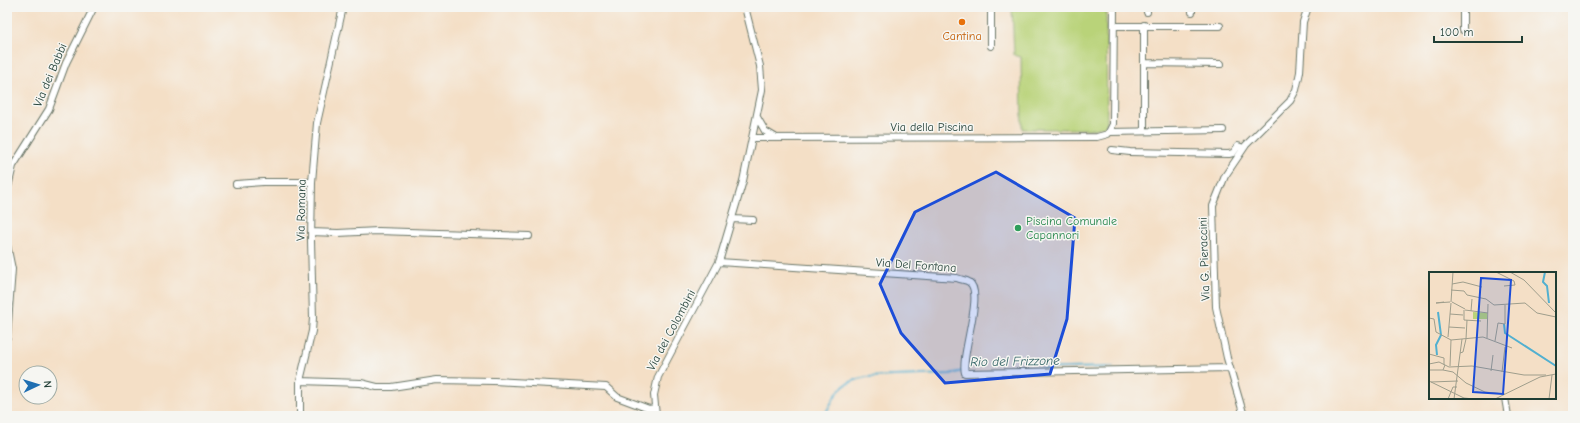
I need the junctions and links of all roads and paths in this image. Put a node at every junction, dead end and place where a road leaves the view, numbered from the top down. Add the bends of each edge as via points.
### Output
1 (94, 7) edge
2 (343, 7) edge
3 (745, 7) edge
4 (991, 7) edge
5 (1114, 7) edge
6 (1308, 7) edge
7 (1463, 7) edge
8 (1144, 25) junction
9 (1114, 26) junction
10 (1220, 26) dead end
11 (1463, 30) dead end
12 (991, 46) dead end
13 (1144, 63) junction
14 (1221, 64) dead end
15 (757, 117) junction
16 (1223, 130) dead end
17 (1144, 131) junction
18 (1110, 132) junction
19 (753, 138) junction
20 (783, 139) junction
21 (1244, 148) junction
22 (1112, 150) dead end
23 (10, 165) edge
24 (312, 182) junction
25 (236, 184) dead end
26 (7, 190) edge
27 (732, 219) junction
28 (753, 220) dead end
29 (311, 232) junction
30 (529, 236) dead end
31 (7, 245) edge
32 (718, 262) junction
33 (7, 337) edge
34 (1230, 368) junction
35 (300, 381) junction
36 (1505, 399) edge
37 (654, 408) junction
38 (300, 416) edge
39 (656, 416) edge
40 (1244, 416) edge
41 (1508, 416) edge

1 - 23 street, Via dei Babbi via 66,63 49,109
2 - 24 street, Via Romana via 317,123
3 - 15 street, Via dei Colombini via 761,77 762,90
4 - 12 street
5 - 9 street
6 - 21 street, Via G. Pieraccini via 1303,22 1300,72 1296,90 1290,101
7 - 11 street
8 - 9 street
8 - 10 street
8 - 13 street
9 - 18 street via 1113,124
13 - 14 street
13 - 17 street
15 - 19 street, Via dei Colombini
15 - 20 street via 765,131
16 - 17 street, Via della Piscina
17 - 18 street, Via della Piscina
18 - 20 street, Via della Piscina via 1097,137
19 - 20 street, Via della Piscina
19 - 27 street, Via dei Colombini
21 - 22 street via 1238,146 1229,154
21 - 34 street, Via G. Pieraccini via 1225,176 1213,206 1216,307
23 - 26 street, Via dei Babbi
24 - 25 street
24 - 29 street, Via Romana
27 - 28 street
27 - 32 street, Via dei Colombini
29 - 30 street via 378,231
29 - 35 street, Via Romana via 312,331
31 - 33 street via 12,269
32 - 34 street, Via Del Fontana via 958,278 970,282 974,287 974,296 964,370
32 - 37 street, Via dei Colombini via 658,378
34 - 40 street, Via G. Pieraccini
35 - 37 street via 361,383 377,387 437,380 606,387 617,397 649,409
35 - 38 street, Via Romana
36 - 41 street
37 - 39 street, Via dei Colombini

